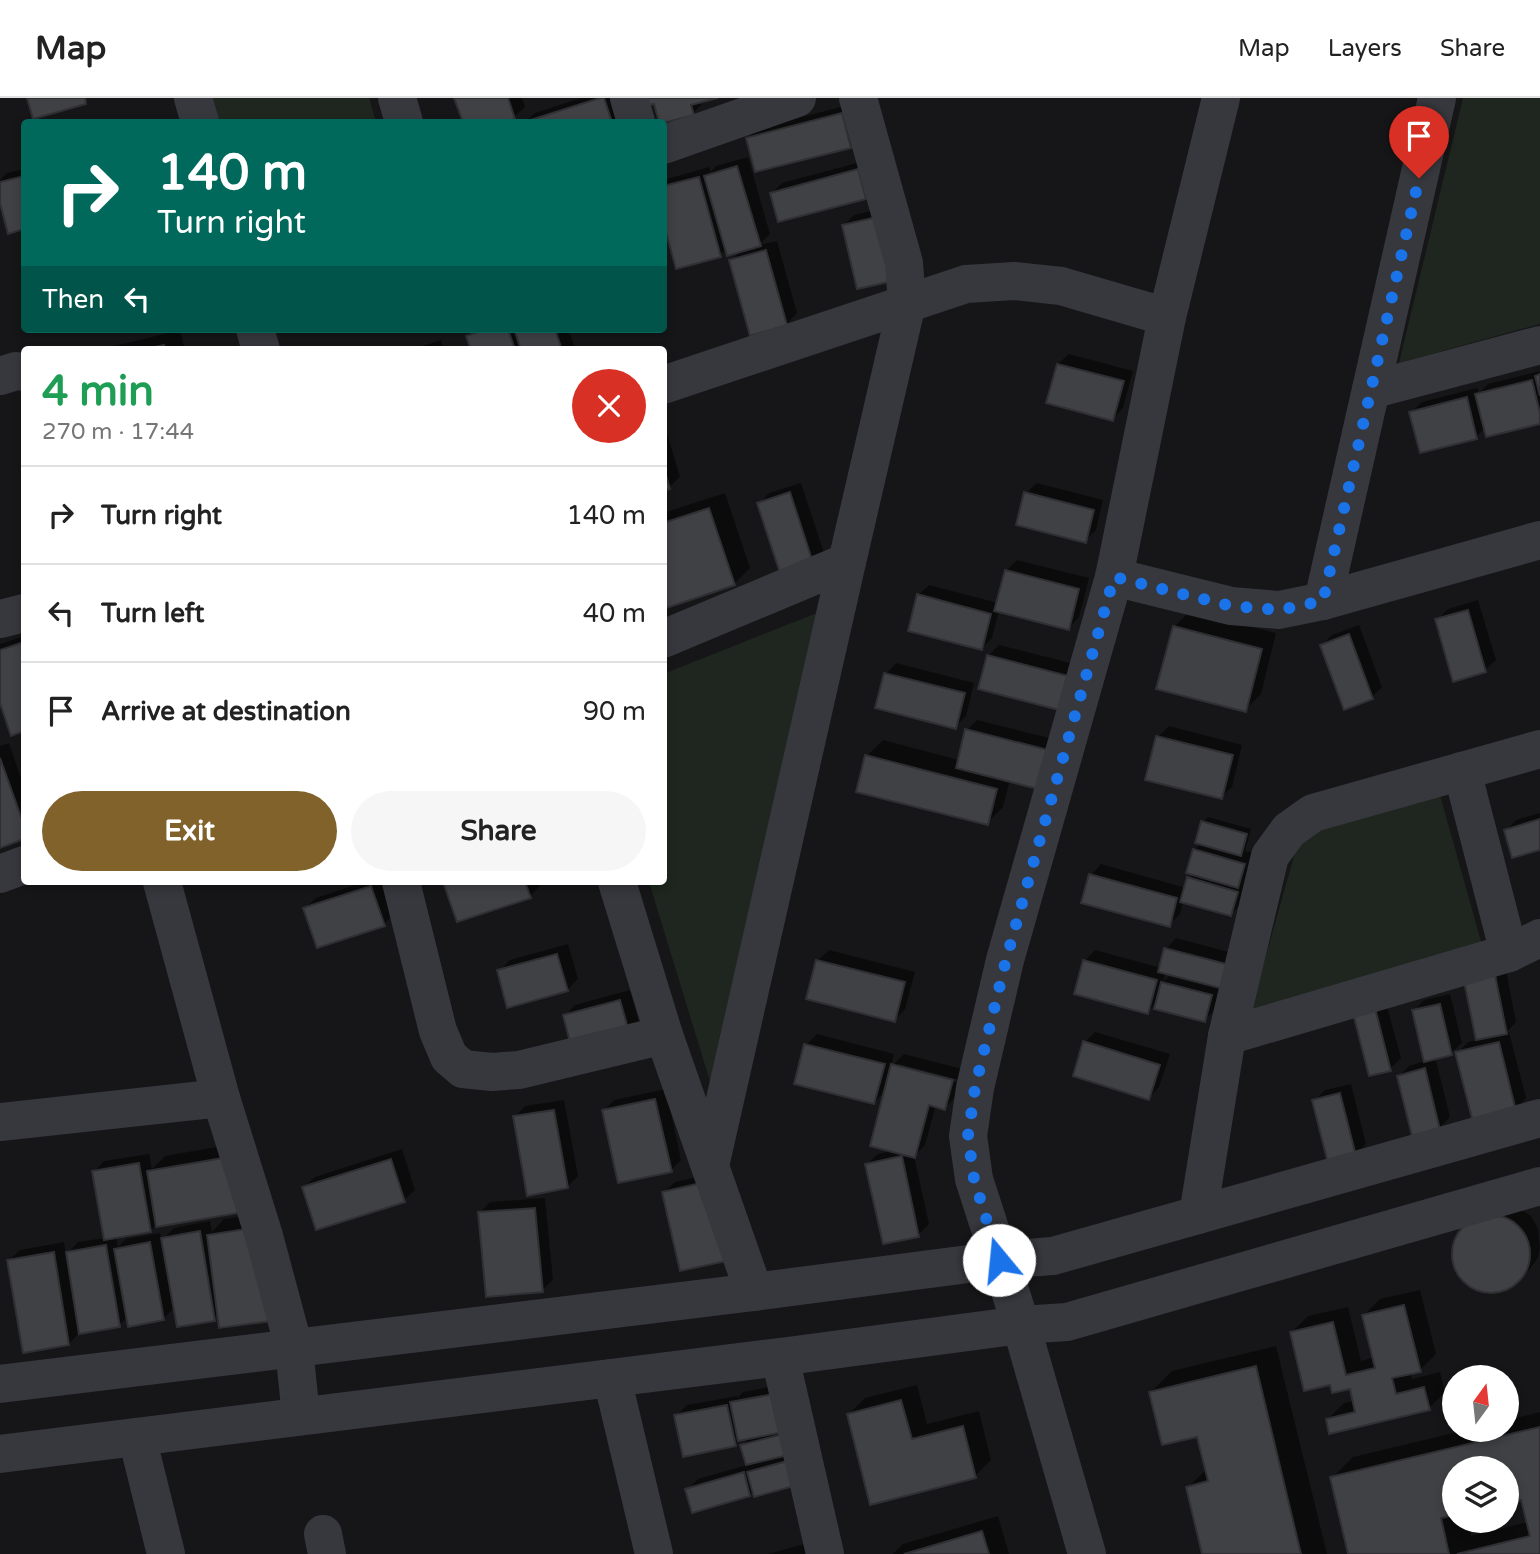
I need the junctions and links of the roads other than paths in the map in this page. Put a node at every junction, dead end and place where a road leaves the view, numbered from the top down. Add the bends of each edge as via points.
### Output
1 (193, 98) edge
2 (397, 98) edge
3 (629, 98) edge
4 (797, 98) edge
5 (858, 98) edge
6 (1221, 98) edge
7 (1437, 98) edge
8 (199, 119) edge
9 (403, 119) edge
10 (635, 119) edge
11 (667, 144) edge
12 (907, 303) junction
13 (1167, 317) junction
14 (1540, 345) edge
15 (21, 372) edge
16 (0, 376) edge
17 (667, 384) edge
18 (1371, 390) junction
19 (1540, 540) edge
20 (847, 562) junction
21 (1114, 577) junction
22 (1323, 601) junction
23 (21, 614) edge
24 (0, 618) edge
25 (667, 637) edge
26 (1540, 749) edge
27 (1462, 771) junction
28 (21, 866) edge
29 (0, 874) edge
30 (163, 885) edge
31 (402, 885) edge
32 (618, 885) edge
33 (1525, 946) edge
34 (664, 1035) junction
35 (1227, 1036) junction
36 (221, 1098) junction
37 (1540, 1118) edge
38 (0, 1122) edge
39 (710, 1166) junction
40 (1540, 1186) edge
41 (1198, 1215) junction
42 (999, 1260) junction
43 (754, 1292) junction
44 (1021, 1325) junction
45 (294, 1348) junction
46 (779, 1357) junction
47 (612, 1378) junction
48 (0, 1384) edge
49 (301, 1416) junction
50 (137, 1437) junction
51 (0, 1454) edge
52 (166, 1554) edge
53 (654, 1554) edge
54 (825, 1554) edge
55 (1087, 1554) edge

1 - 8 street
2 - 9 street
3 - 10 street
4 - 11 street
5 - 12 street via 904,263
6 - 13 street
7 - 18 street
12 - 13 street via 966,284 1014,281 1061,286
12 - 17 street
12 - 20 street
13 - 21 street
14 - 18 street
15 - 16 street
18 - 22 street
19 - 22 street
20 - 25 street
20 - 39 street
21 - 22 street via 1231,606 1279,610
21 - 42 street via 1006,960 975,1088 968,1136 974,1179
23 - 24 street
26 - 27 street
27 - 33 street
27 - 35 street via 1313,813 1289,830 1270,856
28 - 29 street
30 - 36 street
31 - 34 street via 438,1031 449,1057 463,1069 519,1070
32 - 34 street
33 - 35 street
34 - 39 street
35 - 41 street
36 - 38 street
36 - 45 street
37 - 41 street
39 - 43 street
40 - 44 street via 1067,1321
41 - 42 street via 1053,1256
42 - 43 street
42 - 44 street
43 - 45 street
44 - 46 street
44 - 55 street
45 - 48 street
45 - 49 street
46 - 47 street
46 - 54 street
47 - 49 street
47 - 53 street
49 - 50 street
50 - 51 street
50 - 52 street

